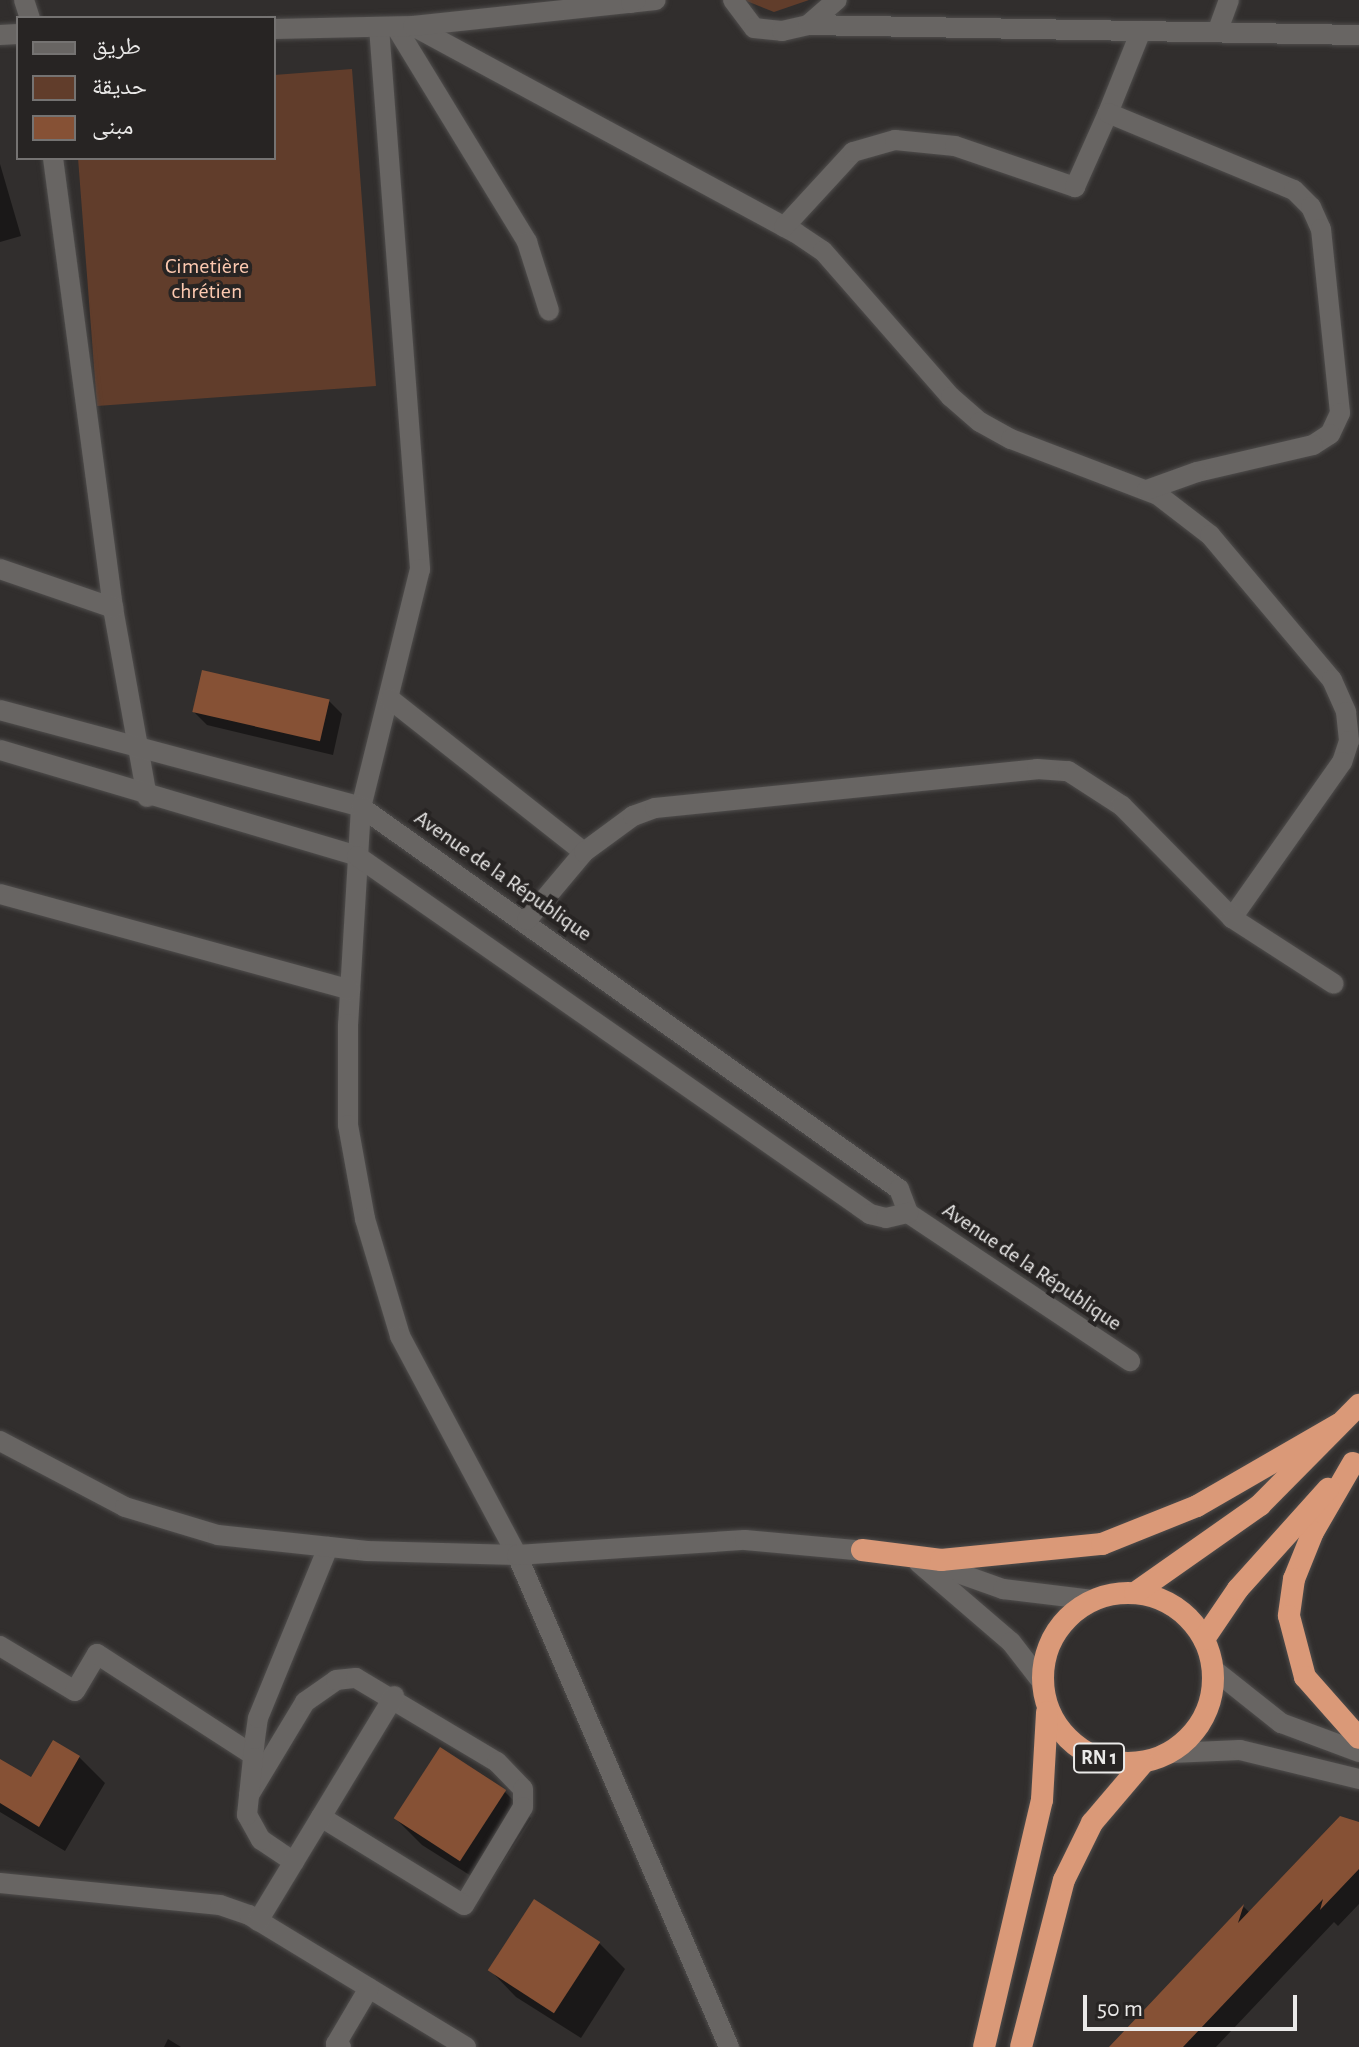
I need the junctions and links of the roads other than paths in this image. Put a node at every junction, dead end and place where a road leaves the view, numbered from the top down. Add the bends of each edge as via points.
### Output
1 (656, 0) edge
2 (733, 0) edge
3 (837, 0) edge
4 (1229, 0) edge
5 (633, 1) edge
6 (808, 25) junction
7 (396, 27) junction
8 (276, 29) edge
9 (1218, 30) junction
10 (1141, 31) junction
11 (1359, 35) edge
12 (1108, 113) junction
13 (53, 160) edge
14 (784, 227) junction
15 (549, 311) dead end
16 (1147, 490) junction
17 (0, 569) edge
18 (113, 608) junction
19 (390, 699) junction
20 (0, 710) edge
21 (140, 749) junction
22 (0, 750) edge
23 (147, 797) junction
24 (361, 807) junction
25 (584, 852) junction
26 (357, 856) junction
27 (0, 894) edge
28 (1232, 918) junction
29 (527, 920) junction
30 (1334, 984) dead end
31 (350, 990) junction
32 (908, 1213) junction
33 (1130, 1361) dead end
34 (1359, 1405) edge
35 (1339, 1424) junction
36 (0, 1441) edge
37 (1356, 1460) edge
38 (328, 1547) junction
39 (862, 1550) junction
40 (517, 1555) junction
41 (913, 1557) junction
42 (1135, 1593) junction
43 (1094, 1600) junction
44 (1204, 1639) junction
45 (0, 1646) edge
46 (1213, 1669) junction
47 (1042, 1682) junction
48 (394, 1696) junction
49 (1047, 1707) junction
50 (1359, 1738) edge
51 (1359, 1752) edge
52 (1171, 1753) junction
53 (253, 1755) junction
54 (1143, 1763) junction
55 (1359, 1779) edge
56 (249, 1795) junction
57 (321, 1817) junction
58 (294, 1862) junction
59 (3, 1890) edge
60 (258, 1921) junction
61 (369, 1988) junction
62 (341, 2047) edge
63 (466, 2047) edge
64 (729, 2047) edge
65 (984, 2047) edge
66 (1021, 2047) edge

1 - 5 street
2 - 6 street via 754,28 782,31
3 - 6 street
4 - 9 street
5 - 7 street
6 - 10 street
7 - 8 street
7 - 14 street
7 - 15 street via 527,242
7 - 19 street via 420,569
9 - 10 street
9 - 11 street
10 - 12 street
12 - 14 street via 1075,187 955,146 895,140 853,152
12 - 16 street via 1269,176 1311,207 1321,229 1340,413 1330,434 1313,445 1197,472
13 - 18 street
14 - 16 street via 823,251 941,386 980,422 1011,439
16 - 28 street via 1210,535 1332,680 1346,712 1349,741 1342,762
17 - 18 street
18 - 21 street
19 - 24 street
19 - 25 street
20 - 21 street, Avenue de la République
21 - 23 street
21 - 24 street, Avenue de la République
22 - 23 street, Avenue de la République
23 - 26 street, Avenue de la République
24 - 26 street
24 - 29 street, Avenue de la République
25 - 28 street via 633,816 681,802 1037,769 1068,771 1096,784 1122,806
25 - 29 street
26 - 31 street
26 - 32 street, Avenue de la République via 870,1214 886,1218
27 - 31 street
28 - 30 street
29 - 32 street, Avenue de la République via 899,1189
31 - 40 street via 348,1125 369,1234 400,1336
32 - 33 street, Avenue de la République
34 - 35 highway, RN 1
35 - 39 highway via 1197,1506 1102,1544 941,1560
35 - 42 highway, RN 1 via 1260,1505
36 - 38 street via 125,1507 218,1535
37 - 44 highway via 1259,1564
37 - 50 highway via 1313,1532 1294,1579 1289,1616 1305,1677
38 - 40 street
38 - 53 street via 258,1718
39 - 40 street via 745,1540
39 - 41 street
40 - 64 street
41 - 43 street via 1003,1589
41 - 47 street via 1011,1642
42 - 43 highway, RN 1
42 - 44 highway, RN 1 via 1176,1607
43 - 47 highway, RN 1 via 1071,1613 1055,1632
44 - 46 highway, RN 1
45 - 53 street via 75,1691 97,1654
46 - 51 street via 1281,1723
46 - 52 highway, RN 1 via 1211,1702 1196,1731
47 - 49 highway, RN 1
48 - 56 street via 356,1678 318,1689
48 - 57 street
48 - 57 street via 512,1773 523,1789 523,1807 501,1844 464,1905
49 - 54 highway, RN 1 via 1062,1733 1085,1752 1113,1763
49 - 65 highway, RN 1 via 1042,1800
52 - 54 highway, RN 1
52 - 55 street via 1240,1750
53 - 56 street
54 - 66 highway, RN 1 via 1092,1823 1068,1870
56 - 58 street via 252,1828 272,1850
57 - 58 street
58 - 60 street
59 - 60 street via 220,1905
60 - 61 street
61 - 62 street via 336,2044
61 - 63 street

